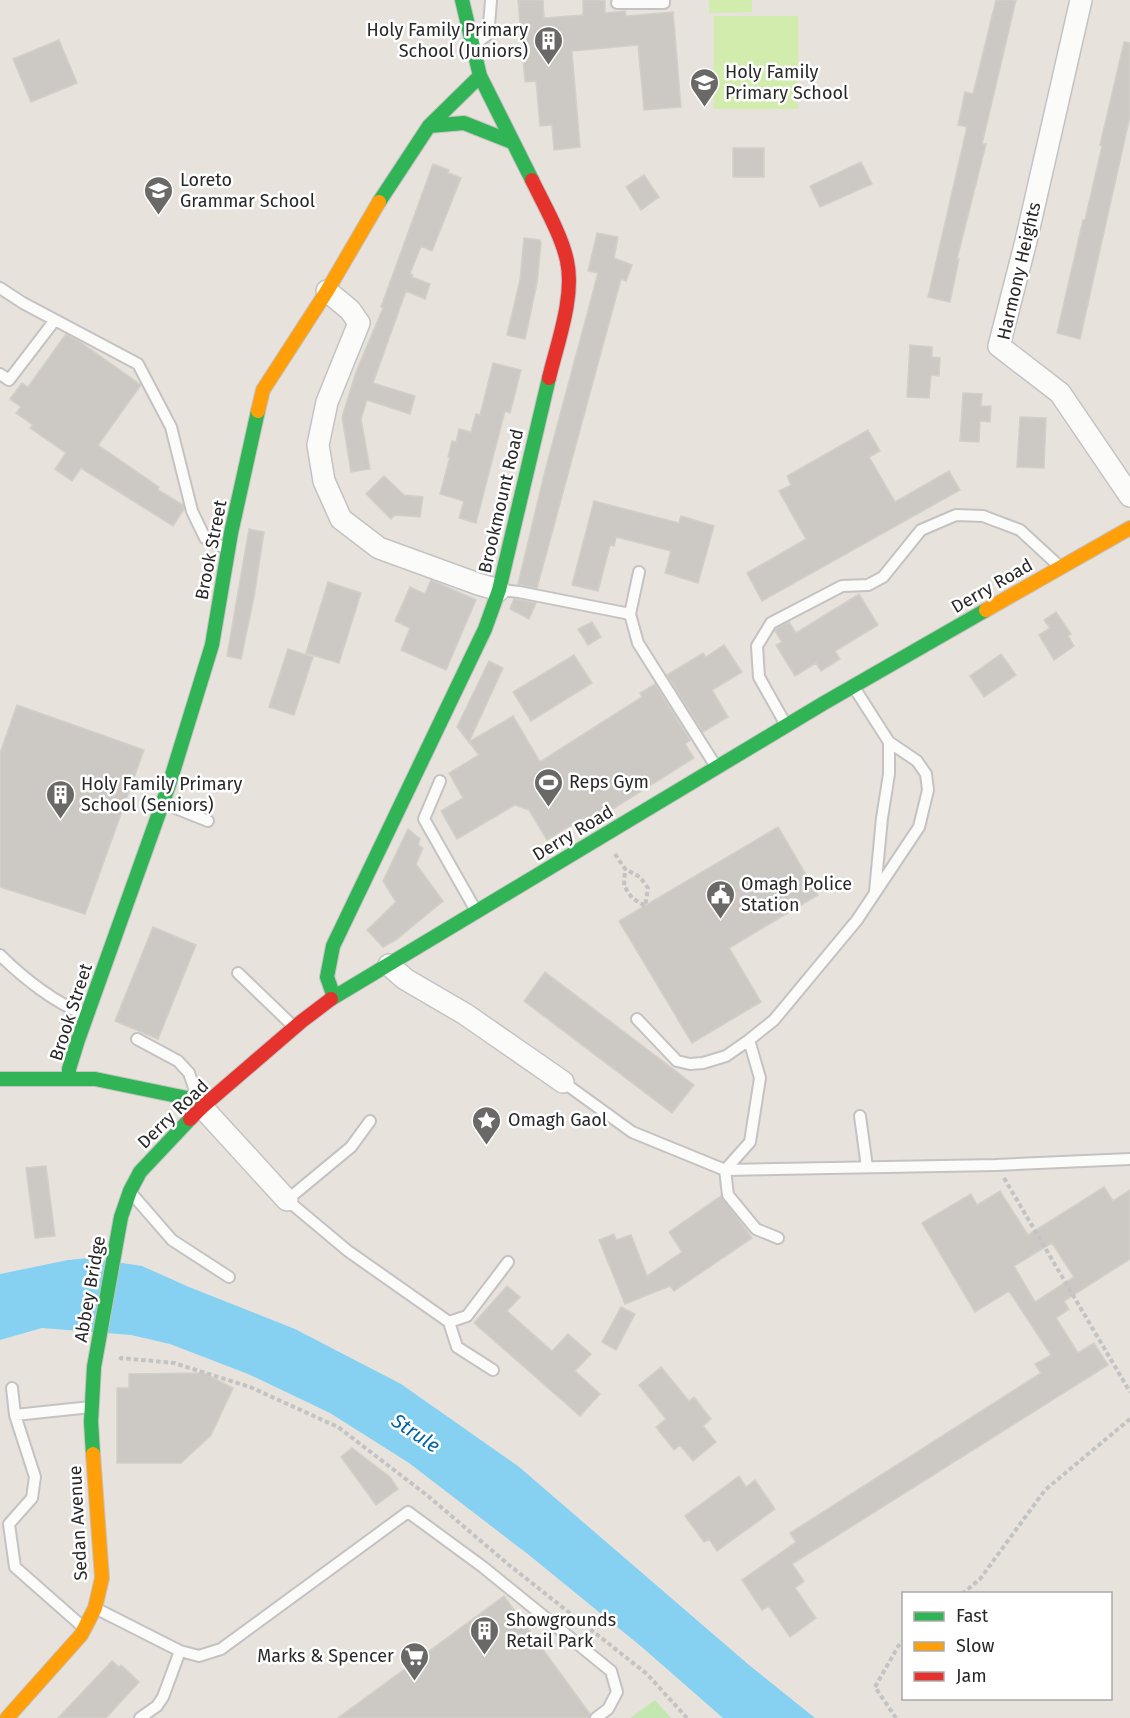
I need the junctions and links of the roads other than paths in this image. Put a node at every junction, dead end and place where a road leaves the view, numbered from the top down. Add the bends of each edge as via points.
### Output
1 (462, 0) edge
2 (491, 0) edge
3 (664, 0) edge
4 (1081, 0) edge
5 (616, 3) dead end
6 (473, 45) junction
7 (480, 76) junction
8 (429, 126) junction
9 (513, 142) junction
10 (0, 288) edge
11 (327, 291) junction
12 (55, 320) junction
13 (0, 374) edge
14 (1130, 496) edge
15 (1130, 528) edge
16 (228, 549) junction
17 (1060, 567) junction
18 (639, 572) dead end
19 (499, 590) junction
20 (630, 614) junction
21 (854, 686) junction
22 (787, 726) junction
23 (889, 742) junction
24 (716, 768) junction
25 (440, 781) dead end
26 (163, 803) junction
27 (208, 821) dead end
28 (893, 864) junction
29 (877, 866) junction
30 (875, 891) junction
31 (477, 912) junction
32 (0, 955) edge
33 (389, 965) junction
34 (238, 973) dead end
35 (334, 997) junction
36 (87, 1015) junction
37 (638, 1019) dead end
38 (295, 1028) junction
39 (137, 1039) dead end
40 (749, 1040) junction
41 (0, 1079) edge
42 (69, 1079) junction
43 (563, 1082) joint
44 (202, 1107) junction
45 (860, 1116) dead end
46 (370, 1121) dead end
47 (1130, 1159) edge
48 (867, 1167) junction
49 (725, 1170) junction
50 (130, 1191) junction
51 (287, 1200) junction
52 (121, 1216) joint
53 (778, 1238) dead end
54 (508, 1262) dead end
55 (229, 1277) dead end
56 (449, 1322) junction
57 (94, 1367) joint
58 (493, 1370) dead end
59 (12, 1388) dead end
60 (92, 1407) junction
61 (15, 1415) junction
62 (95, 1608) junction
63 (84, 1628) junction
64 (180, 1651) junction
65 (7, 1718) edge
66 (140, 1718) edge
67 (596, 1718) edge

1 - 6 street, Brookmount Road
2 - 6 lane via 486,36
3 - 5 lane
4 - 14 street, Harmony Heights via 999,346 1060,393
6 - 7 street, Brookmount Road
7 - 8 street, Brook Street
7 - 9 street, Brookmount Road
8 - 9 street via 464,123
8 - 11 street, Brook Street
9 - 19 street, Brookmount Road via 567,261 568,296
10 - 12 lane
11 - 16 street, Brook Street via 263,390
11 - 19 street via 350,309 359,323 327,402 318,445 324,482 341,519 379,548
12 - 13 lane via 9,380
12 - 16 lane via 138,364 171,427 192,511 205,538
15 - 17 street, Derry Road
16 - 26 street, Brook Street via 212,645
17 - 21 street, Derry Road
17 - 22 lane via 1020,530 983,516 956,515 921,530 883,577 868,585 842,586 771,623 757,646 759,677
18 - 20 lane
19 - 20 lane
19 - 35 street, Brookmount Road via 485,629 333,946 327,977
20 - 24 lane via 639,643
21 - 22 street, Derry Road
21 - 23 lane
22 - 24 street, Derry Road
23 - 28 lane via 917,761 926,774 928,790 919,827
23 - 29 lane via 889,774
24 - 31 street, Derry Road
25 - 31 lane via 424,819
26 - 27 lane
26 - 36 street, Brook Street
28 - 29 lane
28 - 30 lane
29 - 30 lane
30 - 40 lane via 774,1020
31 - 33 street, Derry Road
32 - 36 lane via 70,1009
33 - 35 street, Derry Road
33 - 43 street
34 - 38 lane
35 - 38 street, Derry Road
36 - 42 street, Brook Street
37 - 40 lane via 677,1060 690,1064 726,1056
38 - 44 street, Derry Road
39 - 44 lane via 178,1060 189,1074
40 - 49 lane via 760,1078 750,1142
41 - 42 street
42 - 44 street via 95,1079 167,1093
43 - 49 lane via 632,1132
44 - 50 street, Derry Road via 141,1172
44 - 51 street
45 - 48 lane
46 - 51 lane via 351,1147
47 - 48 lane
48 - 49 lane
49 - 53 lane via 728,1195 756,1229
50 - 52 street, Derry Road
50 - 55 lane via 172,1240
51 - 56 lane via 348,1251
52 - 57 street, Abbey Bridge
54 - 56 lane via 467,1316
56 - 58 lane via 457,1347
57 - 60 street, Sedan Avenue
59 - 61 lane
60 - 61 lane
60 - 62 street, Sedan Avenue via 102,1578
61 - 63 lane via 34,1477 32,1498 9,1524 15,1567
62 - 63 street, Sedan Avenue
62 - 64 lane
63 - 65 street, Sedan Avenue
64 - 66 lane via 163,1696
64 - 67 lane via 199,1656 221,1650 408,1512 611,1671 616,1692 608,1709

